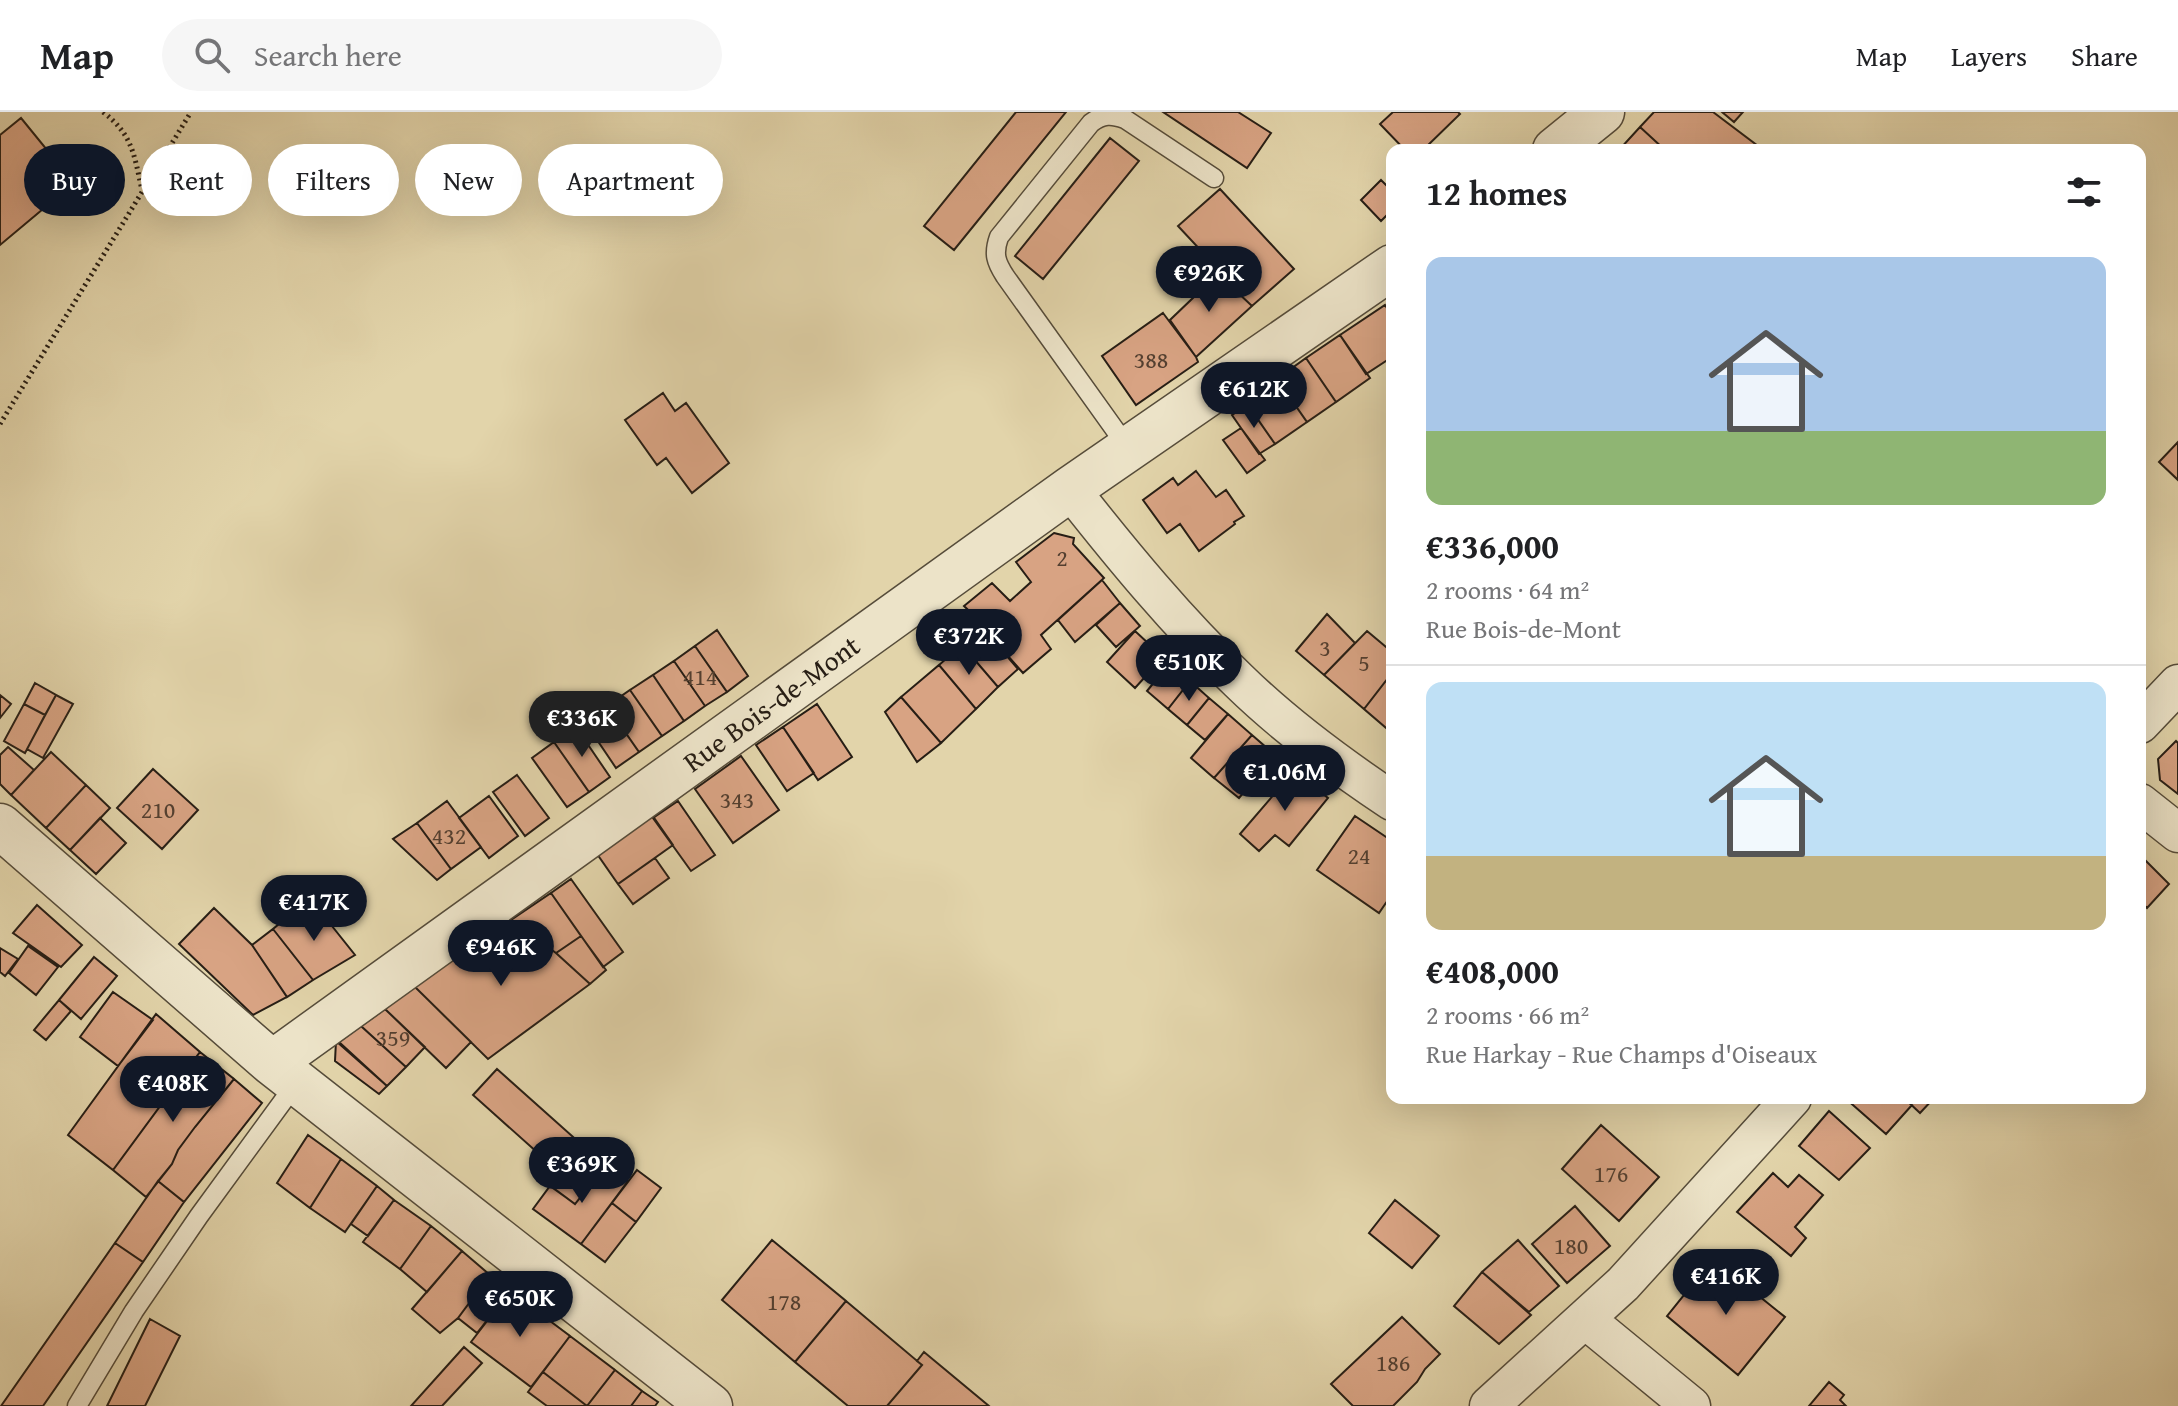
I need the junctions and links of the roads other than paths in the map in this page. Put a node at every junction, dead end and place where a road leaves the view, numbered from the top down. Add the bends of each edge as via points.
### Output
1 (1602, 112) edge
2 (1562, 144) edge
3 (1214, 178) dead end
4 (1386, 271) edge
5 (1128, 448) junction
6 (1070, 489) junction
7 (2178, 684) edge
8 (2146, 718) edge
9 (1386, 797) edge
10 (2146, 808) edge
11 (0, 826) edge
12 (2178, 833) edge
13 (285, 1072) junction
14 (1787, 1104) edge
15 (1585, 1319) junction
16 (77, 1406) edge
17 (710, 1406) edge
18 (1489, 1406) edge
19 (1691, 1406) edge

1 - 2 street
3 - 5 lane via 1125,119 1098,117 999,237 995,249 1005,276
4 - 5 street, Rue Bois-de-Mont
5 - 6 street, Rue Bois-de-Mont
6 - 9 street via 1239,681
6 - 13 street, Rue Bois-de-Mont
7 - 8 street
10 - 12 street
11 - 13 street
13 - 16 lane
13 - 17 street
14 - 15 street
15 - 18 street
15 - 19 street

